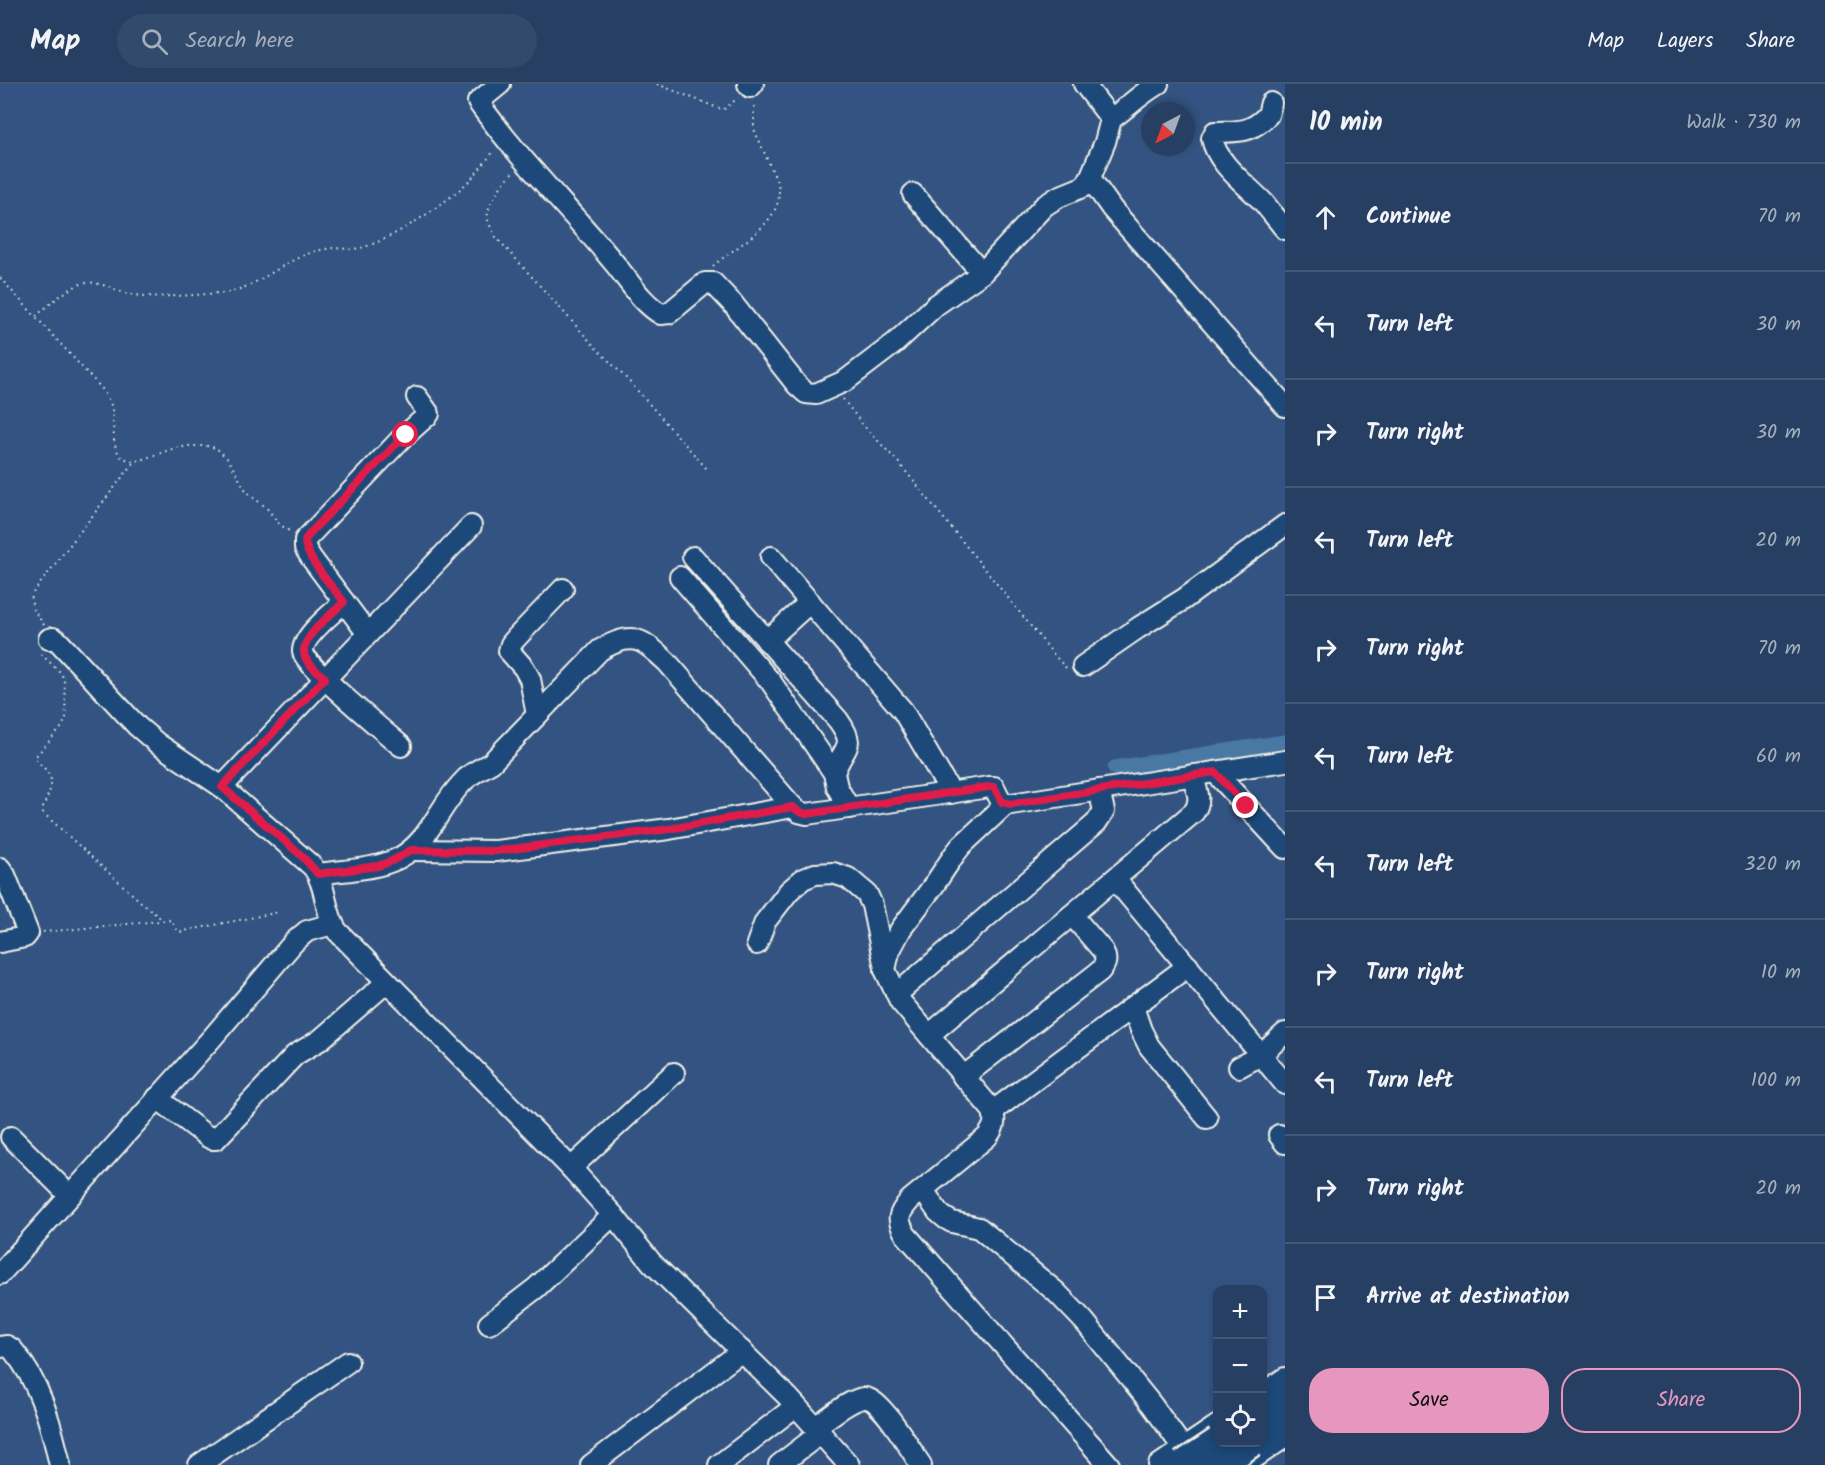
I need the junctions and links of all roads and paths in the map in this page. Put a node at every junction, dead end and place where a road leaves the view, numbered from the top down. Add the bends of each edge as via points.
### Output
1 (500, 84) edge
2 (657, 84) edge
3 (1084, 84) edge
4 (1158, 84) edge
5 (750, 85) edge
6 (1271, 103) dead end
7 (1111, 119) junction
8 (505, 139) junction
9 (523, 159) junction
10 (1090, 178) junction
11 (914, 194) dead end
12 (1285, 229) edge
13 (707, 271) dead end
14 (982, 273) junction
15 (0, 278) edge
16 (36, 316) junction
17 (835, 386) junction
18 (417, 398) dead end
19 (1285, 406) edge
20 (134, 462) junction
21 (707, 470) dead end
22 (1285, 525) edge
23 (471, 526) dead end
24 (305, 540) junction
25 (693, 556) dead end
26 (771, 557) dead end
27 (680, 577) dead end
28 (563, 589) dead end
29 (344, 602) junction
30 (810, 602) junction
31 (368, 634) junction
32 (50, 638) junction
33 (767, 641) junction
34 (1083, 666) joint
35 (325, 678) junction
36 (537, 715) junction
37 (401, 746) dead end
38 (1285, 760) edge
39 (1215, 772) junction
40 (834, 773) junction
41 (1191, 775) junction
42 (222, 787) junction
43 (1099, 790) junction
44 (951, 793) junction
45 (1001, 798) junction
46 (793, 807) junction
47 (849, 808) junction
48 (1285, 848) edge
49 (411, 850) junction
50 (0, 868) edge
51 (318, 874) junction
52 (1115, 879) junction
53 (280, 912) dead end
54 (1072, 915) junction
55 (164, 921) junction
56 (333, 924) junction
57 (28, 933) junction
58 (0, 942) edge
59 (757, 944) dead end
60 (1188, 966) junction
61 (885, 970) junction
62 (387, 982) junction
63 (897, 994) junction
64 (1133, 1007) junction
65 (1285, 1034) edge
66 (928, 1035) junction
67 (1261, 1055) junction
68 (1239, 1067) dead end
69 (674, 1073) dead end
70 (963, 1077) junction
71 (1285, 1084) edge
72 (157, 1098) junction
73 (993, 1112) junction
74 (1207, 1118) dead end
75 (11, 1137) dead end
76 (571, 1168) junction
77 (923, 1190) junction
78 (69, 1195) junction
79 (613, 1215) junction
80 (0, 1274) edge
81 (489, 1324) dead end
82 (4, 1345) edge
83 (742, 1351) junction
84 (348, 1362) dead end
85 (1285, 1378) edge
86 (1264, 1393) edge
87 (1285, 1396) edge
88 (796, 1406) junction
89 (1267, 1408) edge
90 (1285, 1419) edge
91 (818, 1430) junction
92 (1267, 1432) edge
93 (1285, 1437) edge
94 (1209, 1439) edge
95 (1246, 1447) edge
96 (1183, 1457) edge
97 (60, 1465) edge
98 (199, 1465) edge
99 (591, 1465) edge
100 (719, 1465) edge
101 (779, 1465) edge
102 (849, 1465) edge
103 (921, 1465) edge
104 (1109, 1465) edge
105 (1159, 1465) edge
106 (1220, 1465) edge
107 (1244, 1465) edge

1 - 8 street via 478,102
2 - 5 path via 723,110
3 - 7 street
4 - 7 street
5 - 13 path via 754,129 780,193 771,219
6 - 12 street via 1268,116 1249,129 1215,132 1212,138 1222,160
7 - 10 street
8 - 9 street
8 - 16 path via 460,188 380,241 360,248 334,248 303,255 262,279 228,292 146,296 85,283 66,292
9 - 17 street via 655,311 669,313 698,287 713,283 806,393 816,394
9 - 21 path via 489,210 487,217 496,237
10 - 14 street via 1085,186 1044,206
10 - 19 street via 1112,209
11 - 14 street
14 - 17 street
15 - 16 path
16 - 20 path via 103,390 112,407 116,449 121,457
17 - 34 path via 862,425 899,463 1062,664 1075,671
18 - 24 street via 429,414
20 - 24 path via 175,448 216,448 228,459 251,496 286,530
20 - 32 path via 32,594 33,611
22 - 34 street
23 - 31 street
24 - 29 street via 305,548
25 - 33 street
26 - 30 street
27 - 40 street via 771,682
28 - 36 street via 511,644 509,651 530,679
29 - 31 street
29 - 35 street via 314,631 303,652
30 - 33 street
30 - 44 street via 903,711
31 - 35 street
32 - 42 street via 137,726
32 - 55 path via 40,653 64,680 66,718 35,757 51,779 42,812
33 - 40 street via 845,730 849,740
35 - 37 street
35 - 42 street
36 - 46 street via 600,650 619,640 640,640 667,662
36 - 49 street via 491,763 461,783 427,834
38 - 39 street
39 - 41 street
39 - 48 street
40 - 47 street
41 - 43 street
41 - 52 street via 1200,798 1194,812
42 - 51 street
43 - 45 street
43 - 63 street via 1104,811 1096,823
44 - 45 street via 994,787
44 - 47 street
45 - 61 street via 901,929
46 - 47 street via 807,814
46 - 49 street via 669,829 496,851
49 - 51 street via 378,866
50 - 57 street
51 - 56 street
52 - 54 street
52 - 60 street
53 - 55 path via 179,932 170,920
54 - 66 street
54 - 70 street via 1103,951 1105,964
55 - 57 path
56 - 62 street
56 - 72 street via 299,937
57 - 58 street
59 - 61 street via 765,922 789,891 815,874 833,873 848,878 867,894
60 - 64 street
60 - 67 street
61 - 63 street
62 - 72 street via 320,1040 295,1055 216,1139
62 - 76 street
63 - 66 street
64 - 73 street
64 - 74 street via 1149,1046
65 - 67 street
66 - 70 street
67 - 68 street
67 - 71 street
69 - 76 street
70 - 73 street
72 - 78 street
73 - 77 street via 996,1120 987,1137
75 - 78 street
76 - 79 street
77 - 96 street via 945,1218 979,1228 1056,1292 1164,1420
77 - 104 street via 910,1200 899,1217 906,1234
78 - 80 street
79 - 81 street via 522,1300
79 - 83 street via 652,1263
82 - 97 street via 33,1382 46,1410
83 - 88 street
83 - 99 street
84 - 98 street
85 - 86 street
87 - 89 highway
88 - 91 street
88 - 100 street
90 - 92 highway
91 - 101 street
91 - 102 street
91 - 103 street via 854,1400 869,1398 882,1408
93 - 107 street
94 - 96 highway, bridge
94 - 106 street
95 - 106 highway, bridge
96 - 105 street

